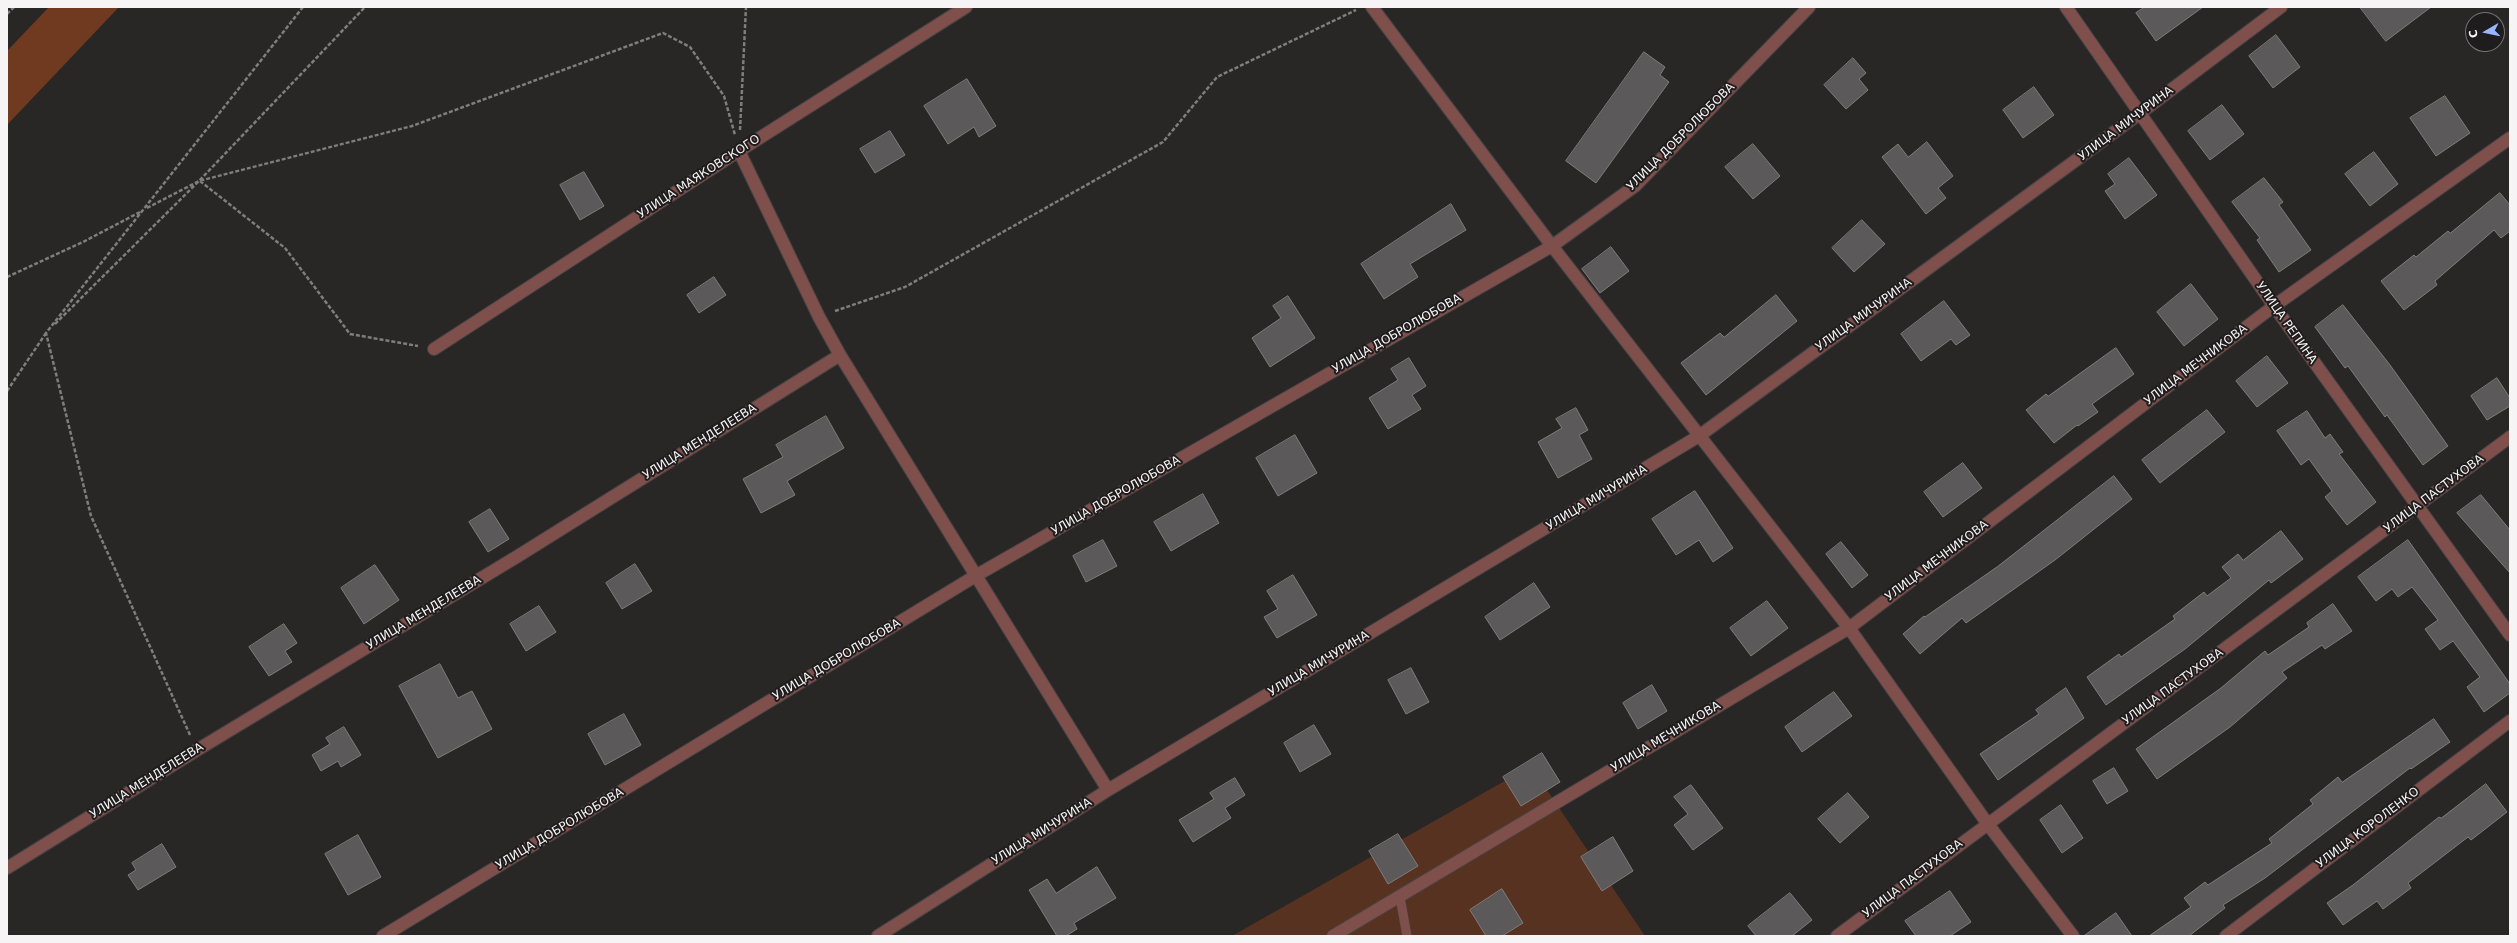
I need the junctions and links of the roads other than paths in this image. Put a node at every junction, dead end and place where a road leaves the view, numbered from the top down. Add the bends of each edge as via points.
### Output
1 (966, 7) edge
2 (1372, 7) edge
3 (1809, 7) edge
4 (2066, 7) edge
5 (2281, 7) edge
6 (2139, 114) junction
7 (2510, 138) edge
8 (739, 150) junction
9 (1552, 246) junction
10 (2274, 306) junction
11 (434, 349) road end
12 (840, 355) junction
13 (1699, 436) junction
14 (2510, 437) edge
15 (2417, 508) junction
16 (977, 575) junction
17 (1849, 628) junction
18 (2510, 635) edge
19 (2510, 721) edge
20 (1108, 790) junction
21 (1987, 823) junction
22 (7, 868) edge
23 (1400, 897) junction
24 (383, 936) edge
25 (878, 936) edge
26 (1333, 936) edge
27 (1406, 936) edge
28 (1837, 936) edge
29 (2073, 936) edge
30 (2226, 936) edge

1 - 8 street, УЛИЦА МАЯКОВСКОГО
2 - 9 street
3 - 9 street, УЛИЦА ДОБРОЛЮБОВА via 1635,186
4 - 6 street, УЛИЦА РЕПИНА
5 - 6 street, УЛИЦА МИЧУРИНА
6 - 10 street, УЛИЦА РЕПИНА
6 - 13 street, УЛИЦА МИЧУРИНА
7 - 10 street, УЛИЦА МЕЧНИКОВА
8 - 11 street, УЛИЦА МАЯКОВСКОГО
8 - 12 street via 819,317
9 - 13 street
9 - 16 street, УЛИЦА ДОБРОЛЮБОВА
10 - 15 street, УЛИЦА РЕПИНА
10 - 17 street, УЛИЦА МЕЧНИКОВА
12 - 16 street
12 - 22 street, УЛИЦА МЕНДЕЛЕЕВА via 518,556
13 - 17 street
13 - 20 street, УЛИЦА МИЧУРИНА
14 - 15 street, УЛИЦА ПАСТУХОВА
15 - 18 street, УЛИЦА РЕПИНА
15 - 21 street, УЛИЦА ПАСТУХОВА
16 - 20 street
16 - 24 street, УЛИЦА ДОБРОЛЮБОВА
17 - 21 street
17 - 23 street, УЛИЦА МЕЧНИКОВА
19 - 30 street, УЛИЦА КОРОЛЕНКО
20 - 25 street, УЛИЦА МИЧУРИНА
21 - 28 street, УЛИЦА ПАСТУХОВА
21 - 29 street
23 - 26 street, УЛИЦА МЕЧНИКОВА
23 - 27 lane

